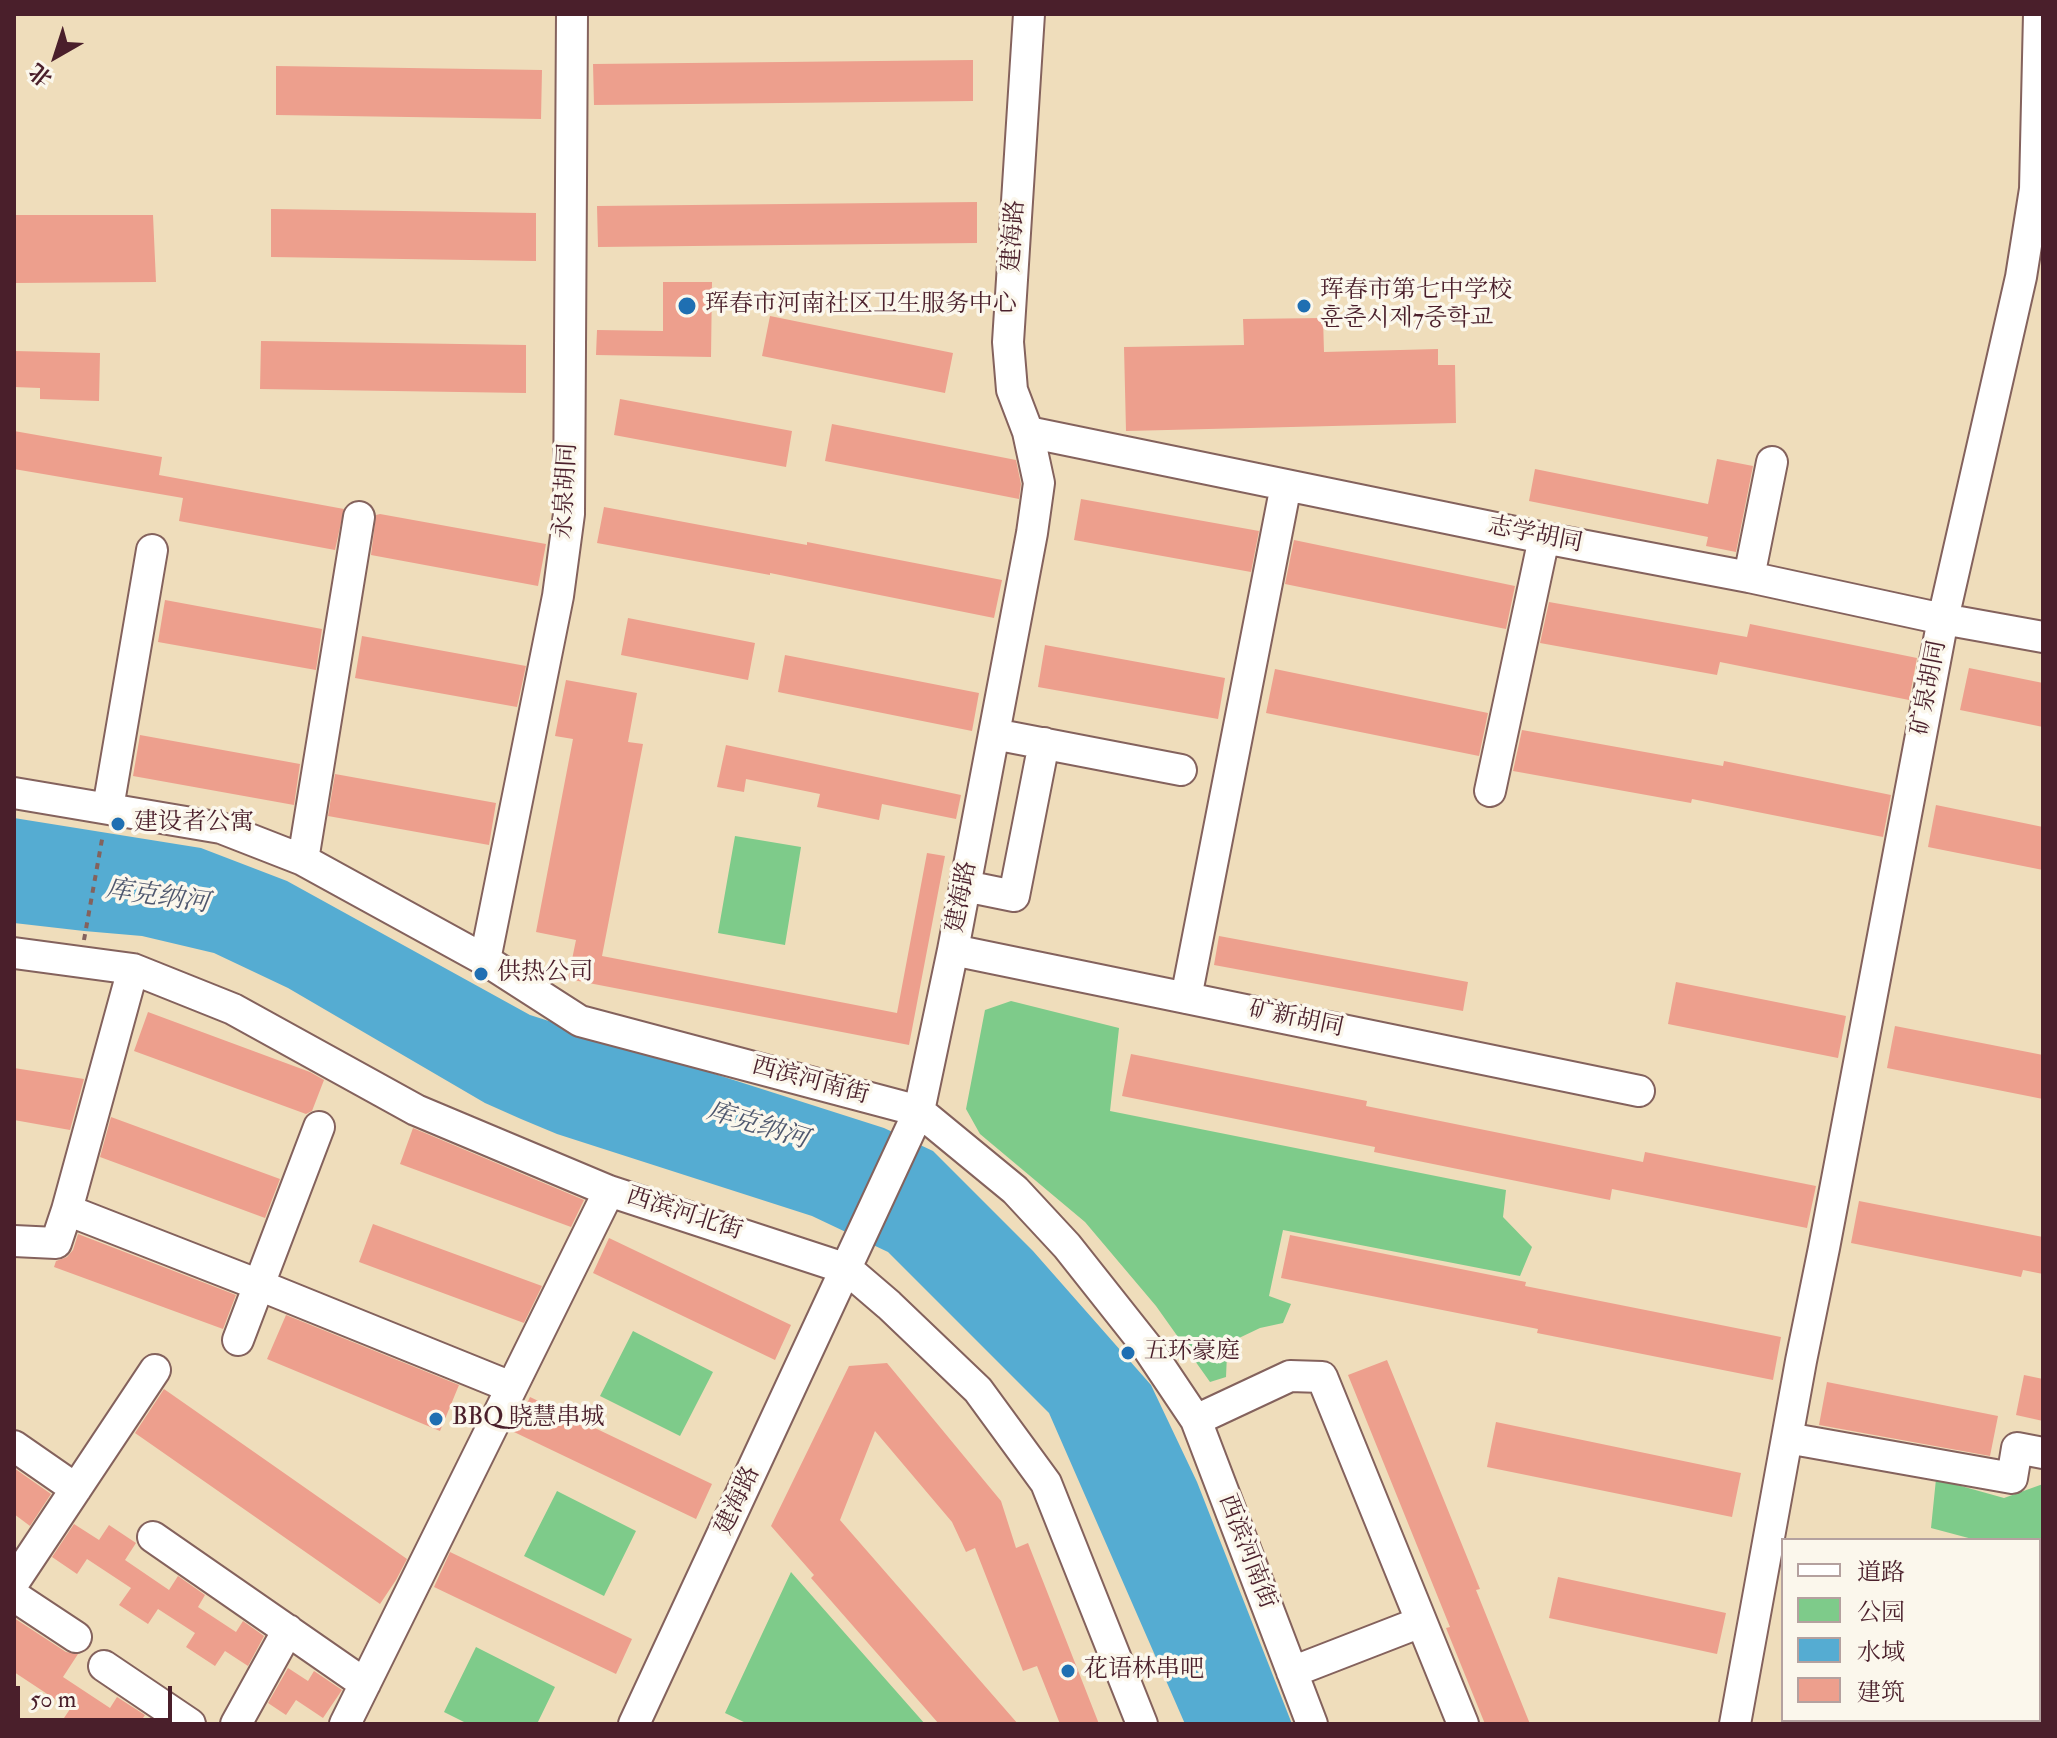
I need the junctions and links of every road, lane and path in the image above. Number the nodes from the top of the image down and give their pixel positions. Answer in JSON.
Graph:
{"nodes":[{"id":1,"x":572,"y":14,"type":"edge"},
{"id":2,"x":1029,"y":14,"type":"edge"},
{"id":3,"x":2039,"y":14,"type":"edge"},
{"id":4,"x":1028,"y":432,"type":"junction"},
{"id":5,"x":1772,"y":462,"type":"dead end"},
{"id":6,"x":1286,"y":485,"type":"junction"},
{"id":7,"x":359,"y":517,"type":"dead end"},
{"id":8,"x":1544,"y":538,"type":"junction"},
{"id":9,"x":152,"y":550,"type":"dead end"},
{"id":10,"x":1749,"y":577,"type":"junction"},
{"id":11,"x":1943,"y":619,"type":"junction"},
{"id":12,"x":2043,"y":637,"type":"edge"},
{"id":13,"x":994,"y":734,"type":"junction"},
{"id":14,"x":1044,"y":743,"type":"junction"},
{"id":15,"x":1181,"y":770,"type":"dead end"},
{"id":16,"x":1490,"y":791,"type":"dead end"},
{"id":17,"x":14,"y":793,"type":"edge"},
{"id":18,"x":106,"y":818,"type":"junction"},
{"id":19,"x":303,"y":860,"type":"junction"},
{"id":20,"x":965,"y":886,"type":"junction"},
{"id":21,"x":85,"y":934,"type":"dead end"},
{"id":22,"x":953,"y":950,"type":"junction"},
{"id":23,"x":14,"y":953,"type":"edge"},
{"id":24,"x":485,"y":960,"type":"junction"},
{"id":25,"x":133,"y":969,"type":"junction"},
{"id":26,"x":1186,"y":998,"type":"junction"},
{"id":27,"x":1639,"y":1091,"type":"dead end"},
{"id":28,"x":919,"y":1111,"type":"junction"},
{"id":29,"x":319,"y":1127,"type":"dead end"},
{"id":30,"x":609,"y":1191,"type":"junction"},
{"id":31,"x":67,"y":1210,"type":"junction"},
{"id":32,"x":14,"y":1241,"type":"edge"},
{"id":33,"x":851,"y":1261,"type":"junction"},
{"id":34,"x":259,"y":1285,"type":"junction"},
{"id":35,"x":238,"y":1340,"type":"dead end"},
{"id":36,"x":155,"y":1370,"type":"dead end"},
{"id":37,"x":511,"y":1387,"type":"junction"},
{"id":38,"x":1196,"y":1420,"type":"junction"},
{"id":39,"x":1787,"y":1438,"type":"junction"},
{"id":40,"x":14,"y":1446,"type":"edge"},
{"id":41,"x":2043,"y":1453,"type":"edge"},
{"id":42,"x":76,"y":1489,"type":"junction"},
{"id":43,"x":153,"y":1537,"type":"dead end"},
{"id":44,"x":14,"y":1582,"type":"edge"},
{"id":45,"x":14,"y":1596,"type":"edge"},
{"id":46,"x":1421,"y":1622,"type":"junction"},
{"id":47,"x":288,"y":1630,"type":"junction"},
{"id":48,"x":76,"y":1637,"type":"dead end"},
{"id":49,"x":104,"y":1666,"type":"dead end"},
{"id":50,"x":1292,"y":1672,"type":"junction"},
{"id":51,"x":365,"y":1684,"type":"junction"},
{"id":52,"x":190,"y":1724,"type":"edge"},
{"id":53,"x":236,"y":1724,"type":"edge"},
{"id":54,"x":345,"y":1724,"type":"edge"},
{"id":55,"x":634,"y":1724,"type":"edge"},
{"id":56,"x":1142,"y":1724,"type":"edge"},
{"id":57,"x":1312,"y":1724,"type":"edge"},
{"id":58,"x":1463,"y":1724,"type":"edge"},
{"id":59,"x":1735,"y":1724,"type":"edge"}],
"edges":[{"from":1,"to":24,"type":"street","name":"永泉胡同"},
{"from":2,"to":4,"type":"street","name":"建海路"},
{"from":3,"to":11,"type":"street","name":"矿泉胡同"},
{"from":4,"to":6,"type":"street","name":"志学胡同"},
{"from":4,"to":13,"type":"street","name":"建海路"},
{"from":5,"to":10,"type":"street"},
{"from":6,"to":8,"type":"street","name":"志学胡同"},
{"from":6,"to":26,"type":"street"},
{"from":7,"to":19,"type":"street"},
{"from":8,"to":10,"type":"street","name":"志学胡同"},
{"from":8,"to":16,"type":"street"},
{"from":9,"to":18,"type":"street"},
{"from":10,"to":11,"type":"street","name":"志学胡同"},
{"from":11,"to":12,"type":"street","name":"志学胡同"},
{"from":11,"to":39,"type":"street","name":"矿泉胡同"},
{"from":13,"to":14,"type":"street"},
{"from":13,"to":20,"type":"street","name":"建海路"},
{"from":14,"to":15,"type":"street"},
{"from":14,"to":20,"type":"street"},
{"from":17,"to":18,"type":"street","name":"西滨河南街"},
{"from":18,"to":19,"type":"street","name":"西滨河南街"},
{"from":18,"to":21,"type":"path"},
{"from":19,"to":24,"type":"street","name":"西滨河南街"},
{"from":20,"to":22,"type":"street","name":"建海路"},
{"from":22,"to":26,"type":"street","name":"矿新胡同"},
{"from":22,"to":28,"type":"street","name":"建海路"},
{"from":23,"to":25,"type":"street","name":"西滨河北街"},
{"from":24,"to":28,"type":"street","name":"西滨河南街"},
{"from":25,"to":30,"type":"street","name":"西滨河北街"},
{"from":25,"to":31,"type":"street"},
{"from":26,"to":27,"type":"street","name":"矿新胡同"},
{"from":28,"to":33,"type":"street","name":"建海路"},
{"from":28,"to":38,"type":"street","name":"西滨河南街"},
{"from":29,"to":34,"type":"street"},
{"from":30,"to":33,"type":"street","name":"西滨河北街"},
{"from":30,"to":37,"type":"street"},
{"from":31,"to":32,"type":"street"},
{"from":31,"to":34,"type":"street"},
{"from":33,"to":55,"type":"street","name":"建海路"},
{"from":33,"to":56,"type":"street","name":"西滨河北街"},
{"from":34,"to":35,"type":"street"},
{"from":34,"to":37,"type":"street"},
{"from":36,"to":42,"type":"street"},
{"from":37,"to":51,"type":"street"},
{"from":38,"to":46,"type":"street"},
{"from":38,"to":50,"type":"street","name":"西滨河南街"},
{"from":39,"to":41,"type":"street"},
{"from":39,"to":59,"type":"street","name":"矿泉胡同"},
{"from":40,"to":42,"type":"street"},
{"from":42,"to":44,"type":"street"},
{"from":43,"to":47,"type":"street"},
{"from":45,"to":48,"type":"street"},
{"from":46,"to":50,"type":"street"},
{"from":46,"to":58,"type":"street"},
{"from":47,"to":51,"type":"street"},
{"from":47,"to":53,"type":"street"},
{"from":49,"to":52,"type":"street"},
{"from":50,"to":57,"type":"street","name":"西滨河南街"},
{"from":51,"to":54,"type":"street"}]}
